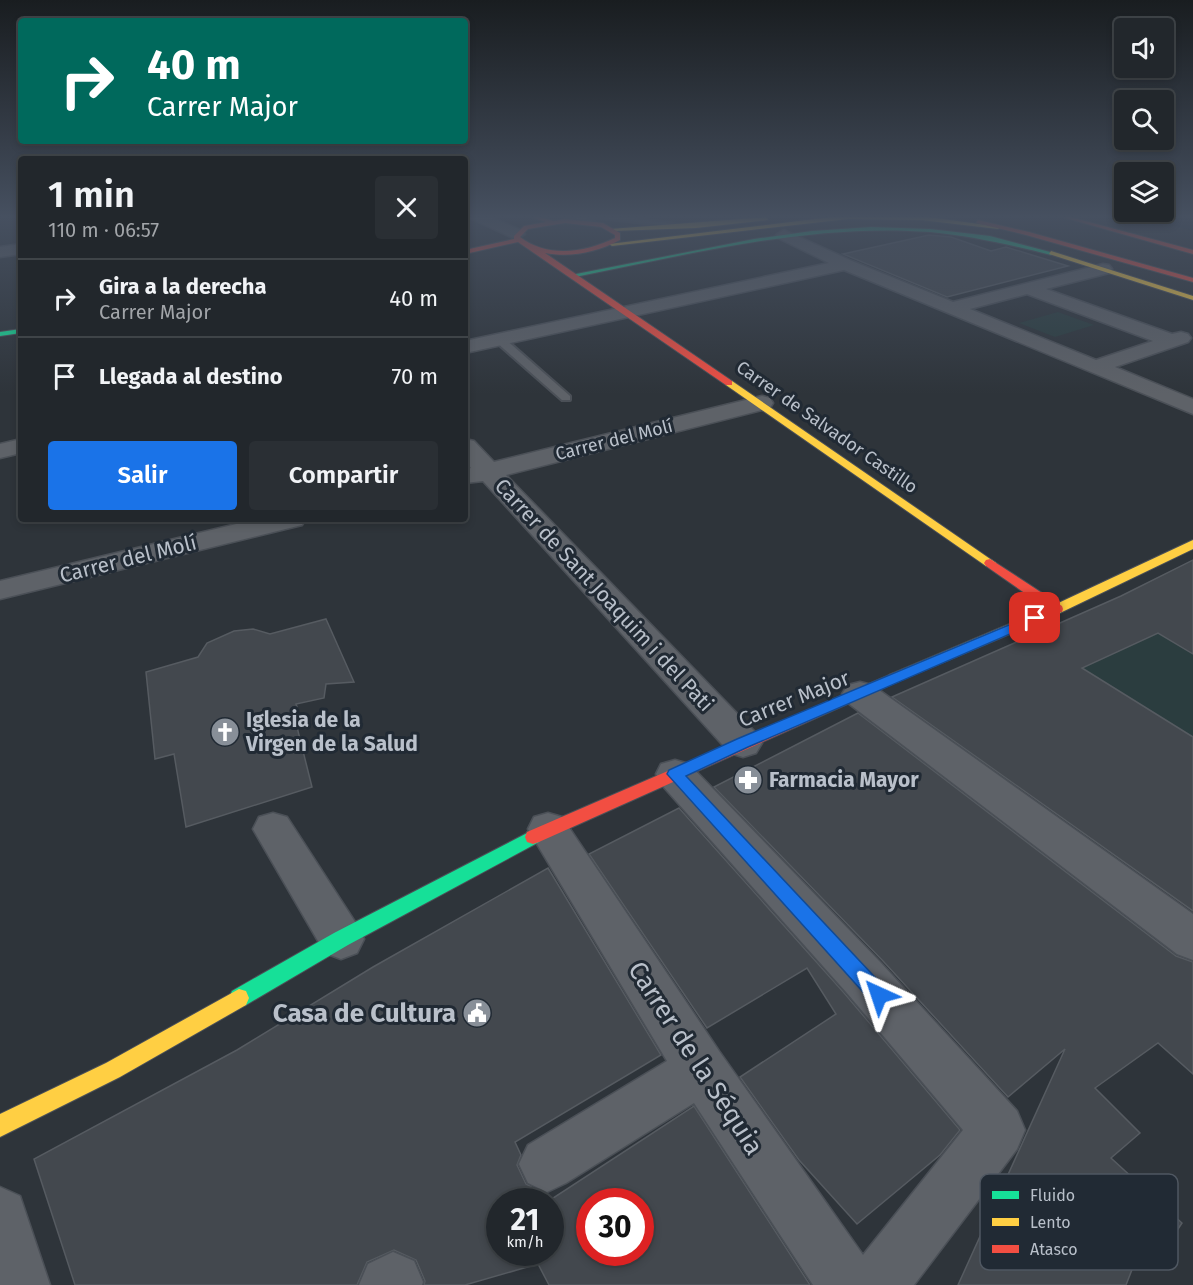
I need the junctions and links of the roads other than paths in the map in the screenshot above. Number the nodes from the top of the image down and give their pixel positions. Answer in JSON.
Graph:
{"nodes":[{"id":1,"x":575,"y":275,"type":"edge"},
{"id":2,"x":799,"y":275,"type":"edge"},
{"id":3,"x":870,"y":275,"type":"edge"},
{"id":4,"x":1079,"y":275,"type":"edge"},
{"id":5,"x":1122,"y":275,"type":"edge"},
{"id":6,"x":1175,"y":275,"type":"edge"},
{"id":7,"x":1193,"y":280,"type":"edge"},
{"id":8,"x":1028,"y":288,"type":"junction"},
{"id":9,"x":1193,"y":298,"type":"edge"},
{"id":10,"x":951,"y":308,"type":"junction"},
{"id":11,"x":626,"y":312,"type":"junction"},
{"id":12,"x":18,"y":331,"type":"edge"},
{"id":13,"x":0,"y":334,"type":"edge"},
{"id":14,"x":1193,"y":334,"type":"edge"},
{"id":15,"x":500,"y":340,"type":"junction"},
{"id":16,"x":1172,"y":341,"type":"junction"},
{"id":17,"x":468,"y":346,"type":"edge"},
{"id":18,"x":1095,"y":368,"type":"junction"},
{"id":19,"x":566,"y":398,"type":"dead end"},
{"id":20,"x":762,"y":403,"type":"junction"},
{"id":21,"x":1193,"y":407,"type":"edge"},
{"id":22,"x":18,"y":447,"type":"edge"},
{"id":23,"x":0,"y":451,"type":"edge"},
{"id":24,"x":468,"y":454,"type":"edge"},
{"id":25,"x":477,"y":474,"type":"edge"},
{"id":26,"x":280,"y":522,"type":"edge"},
{"id":27,"x":1193,"y":544,"type":"edge"},
{"id":28,"x":0,"y":590,"type":"edge"},
{"id":29,"x":1057,"y":609,"type":"junction"},
{"id":30,"x":861,"y":694,"type":"junction"},
{"id":31,"x":742,"y":743,"type":"junction"},
{"id":32,"x":675,"y":774,"type":"junction"},
{"id":33,"x":548,"y":829,"type":"junction"},
{"id":34,"x":273,"y":830,"type":"dead end"},
{"id":35,"x":342,"y":939,"type":"junction"},
{"id":36,"x":1193,"y":940,"type":"edge"},
{"id":37,"x":701,"y":1070,"type":"junction"},
{"id":38,"x":0,"y":1126,"type":"edge"},
{"id":39,"x":548,"y":1164,"type":"dead end"},
{"id":40,"x":0,"y":1216,"type":"edge"},
{"id":41,"x":20,"y":1285,"type":"edge"},
{"id":42,"x":848,"y":1285,"type":"edge"},
{"id":43,"x":877,"y":1285,"type":"edge"}],
"edges":[{"from":1,"to":11,"type":"main road","name":"Carrer de Salvador Castillo"},
{"from":2,"to":11,"type":"street"},
{"from":3,"to":10,"type":"street"},
{"from":4,"to":8,"type":"street"},
{"from":5,"to":9,"type":"main road"},
{"from":6,"to":7,"type":"main road"},
{"from":8,"to":10,"type":"street"},
{"from":8,"to":16,"type":"street"},
{"from":10,"to":18,"type":"street"},
{"from":11,"to":15,"type":"street"},
{"from":11,"to":20,"type":"main road","name":"Carrer de Salvador Castillo"},
{"from":12,"to":13,"type":"main road"},
{"from":14,"to":16,"type":"street"},
{"from":15,"to":17,"type":"street"},
{"from":15,"to":19,"type":"lane"},
{"from":16,"to":18,"type":"street"},
{"from":18,"to":21,"type":"street"},
{"from":20,"to":25,"type":"street","name":"Carrer del Molí"},
{"from":20,"to":29,"type":"main road","name":"Carrer de Salvador Castillo"},
{"from":22,"to":23,"type":"street"},
{"from":24,"to":25,"type":"street","name":"Carrer de Sant Joaquim i del Pati"},
{"from":25,"to":31,"type":"street","name":"Carrer de Sant Joaquim i del Pati"},
{"from":26,"to":28,"type":"street","name":"Carrer del Molí"},
{"from":27,"to":29,"type":"main road","name":"Carrer Major"},
{"from":29,"to":30,"type":"main road","name":"Carrer Major"},
{"from":30,"to":31,"type":"main road","name":"Carrer Major"},
{"from":30,"to":36,"type":"street"},
{"from":31,"to":32,"type":"main road","name":"Carrer Major"},
{"from":32,"to":33,"type":"main road","name":"Carrer Major"},
{"from":32,"to":43,"type":"street"},
{"from":33,"to":35,"type":"main road","name":"Carrer Major"},
{"from":33,"to":37,"type":"street","name":"Carrer de la Séquia"},
{"from":34,"to":35,"type":"street"},
{"from":35,"to":38,"type":"main road","name":"Carrer Major"},
{"from":37,"to":39,"type":"street"},
{"from":37,"to":42,"type":"street","name":"Carrer de la Séquia"},
{"from":40,"to":41,"type":"street"}]}
